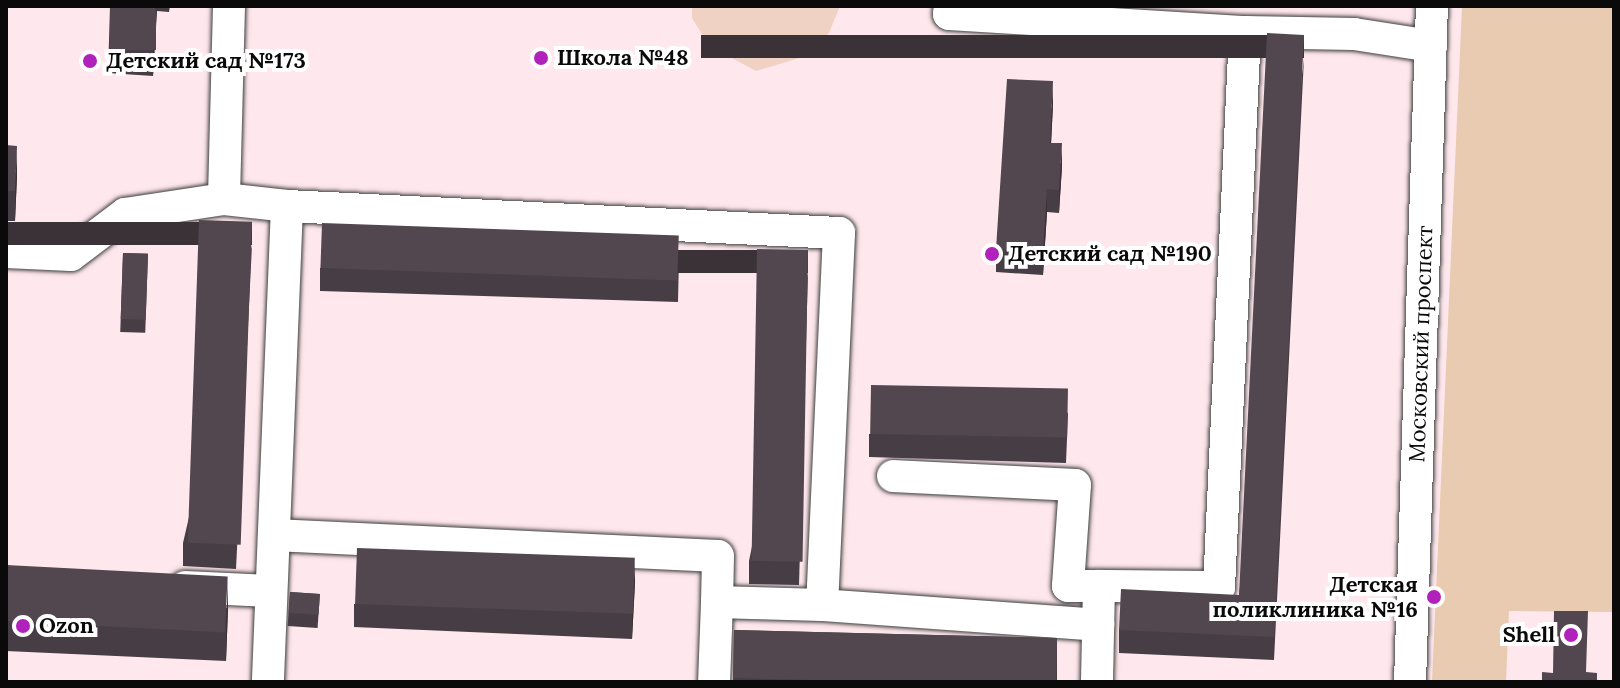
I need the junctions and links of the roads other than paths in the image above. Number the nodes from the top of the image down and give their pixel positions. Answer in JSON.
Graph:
{"nodes":[{"id":1,"x":229,"y":6,"type":"edge"},
{"id":2,"x":950,"y":6,"type":"edge"},
{"id":3,"x":1432,"y":6,"type":"edge"},
{"id":4,"x":1245,"y":32,"type":"junction"},
{"id":5,"x":1431,"y":46,"type":"junction"},
{"id":6,"x":224,"y":199,"type":"junction"},
{"id":7,"x":287,"y":206,"type":"junction"},
{"id":8,"x":6,"y":252,"type":"edge"},
{"id":9,"x":893,"y":476,"type":"dead end"},
{"id":10,"x":274,"y":535,"type":"junction"},
{"id":11,"x":146,"y":586,"type":"edge"},
{"id":12,"x":1099,"y":586,"type":"junction"},
{"id":13,"x":270,"y":591,"type":"junction"},
{"id":14,"x":717,"y":602,"type":"junction"},
{"id":15,"x":822,"y":605,"type":"junction"},
{"id":16,"x":1098,"y":625,"type":"junction"},
{"id":17,"x":268,"y":682,"type":"edge"},
{"id":18,"x":714,"y":682,"type":"edge"},
{"id":19,"x":1097,"y":682,"type":"edge"},
{"id":20,"x":1410,"y":682,"type":"edge"}],
"edges":[{"from":1,"to":6,"type":"street"},
{"from":2,"to":4,"type":"street"},
{"from":3,"to":5,"type":"street","name":"Московский проспект"},
{"from":4,"to":5,"type":"street"},
{"from":4,"to":12,"type":"street"},
{"from":5,"to":20,"type":"street","name":"Московский проспект"},
{"from":6,"to":7,"type":"street"},
{"from":6,"to":8,"type":"street"},
{"from":7,"to":10,"type":"street"},
{"from":7,"to":15,"type":"street"},
{"from":9,"to":12,"type":"street"},
{"from":10,"to":13,"type":"street"},
{"from":10,"to":14,"type":"street"},
{"from":11,"to":13,"type":"street"},
{"from":12,"to":16,"type":"street"},
{"from":13,"to":17,"type":"street"},
{"from":14,"to":15,"type":"street"},
{"from":14,"to":18,"type":"street"},
{"from":15,"to":16,"type":"street"},
{"from":16,"to":19,"type":"street"}]}
